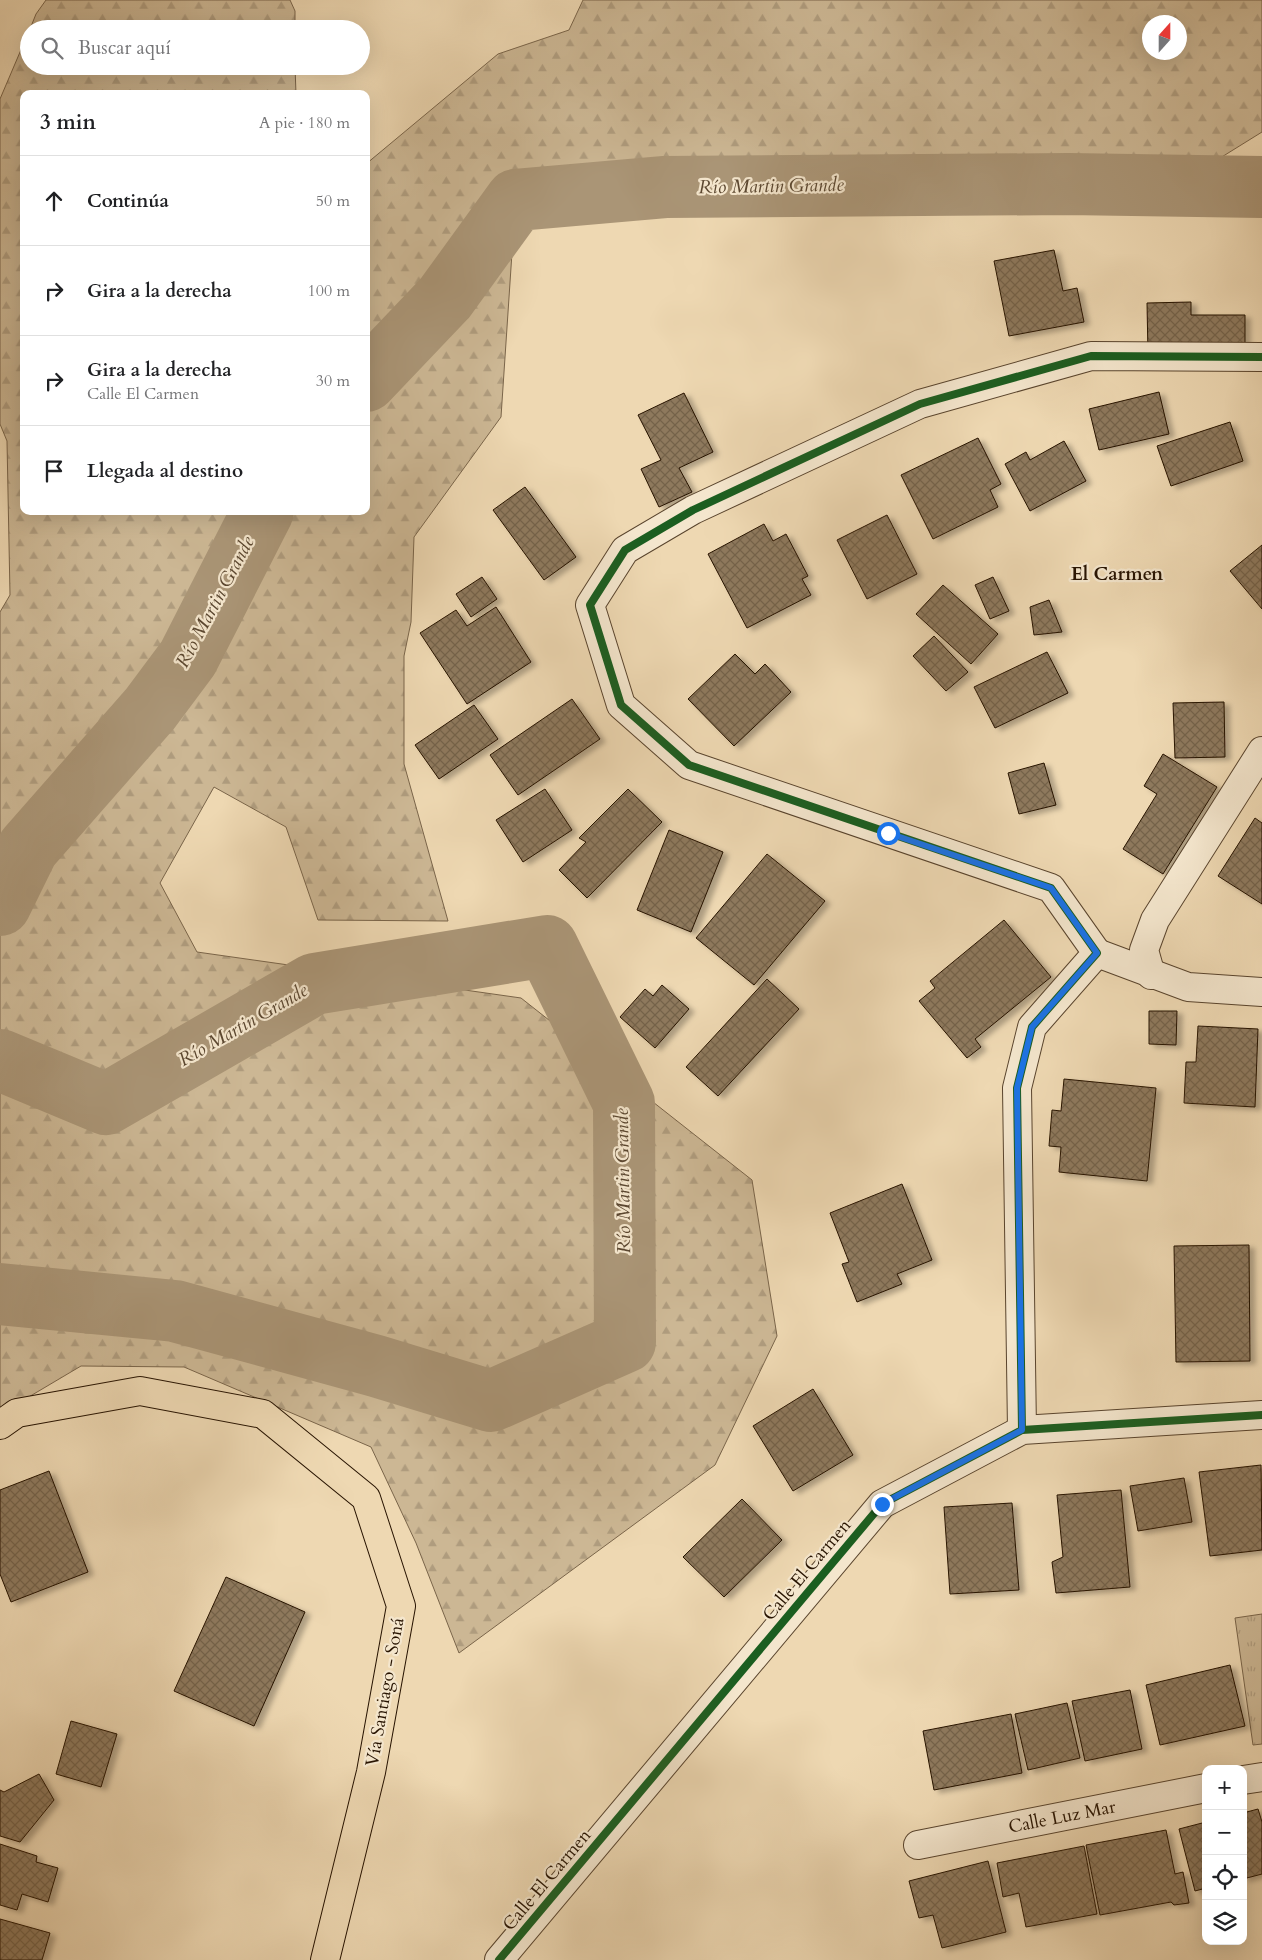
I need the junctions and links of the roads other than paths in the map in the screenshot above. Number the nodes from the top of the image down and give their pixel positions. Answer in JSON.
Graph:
{"nodes":[{"id":1,"x":1262,"y":357,"type":"edge"},
{"id":2,"x":1262,"y":751,"type":"edge"},
{"id":3,"x":1097,"y":953,"type":"junction"},
{"id":4,"x":1151,"y":975,"type":"junction"},
{"id":5,"x":1262,"y":992,"type":"edge"},
{"id":6,"x":1262,"y":1415,"type":"edge"},
{"id":7,"x":0,"y":1425,"type":"edge"},
{"id":8,"x":1022,"y":1430,"type":"junction"},
{"id":9,"x":1262,"y":1777,"type":"edge"},
{"id":10,"x":1247,"y":1779,"type":"edge"},
{"id":11,"x":1202,"y":1789,"type":"edge"},
{"id":12,"x":918,"y":1845,"type":"dead end"},
{"id":13,"x":326,"y":1960,"type":"edge"},
{"id":14,"x":499,"y":1960,"type":"edge"}],
"edges":[{"from":1,"to":3,"type":"street"},
{"from":2,"to":4,"type":"street"},
{"from":3,"to":4,"type":"street"},
{"from":3,"to":8,"type":"street"},
{"from":4,"to":5,"type":"street"},
{"from":6,"to":8,"type":"street","name":"Calle El Carmen"},
{"from":7,"to":13,"type":"main road","name":"Vía Santiago - Soná"},
{"from":8,"to":14,"type":"street","name":"Calle El Carmen"},
{"from":9,"to":10,"type":"street"},
{"from":11,"to":12,"type":"street","name":"Calle Luz Mar"}]}
